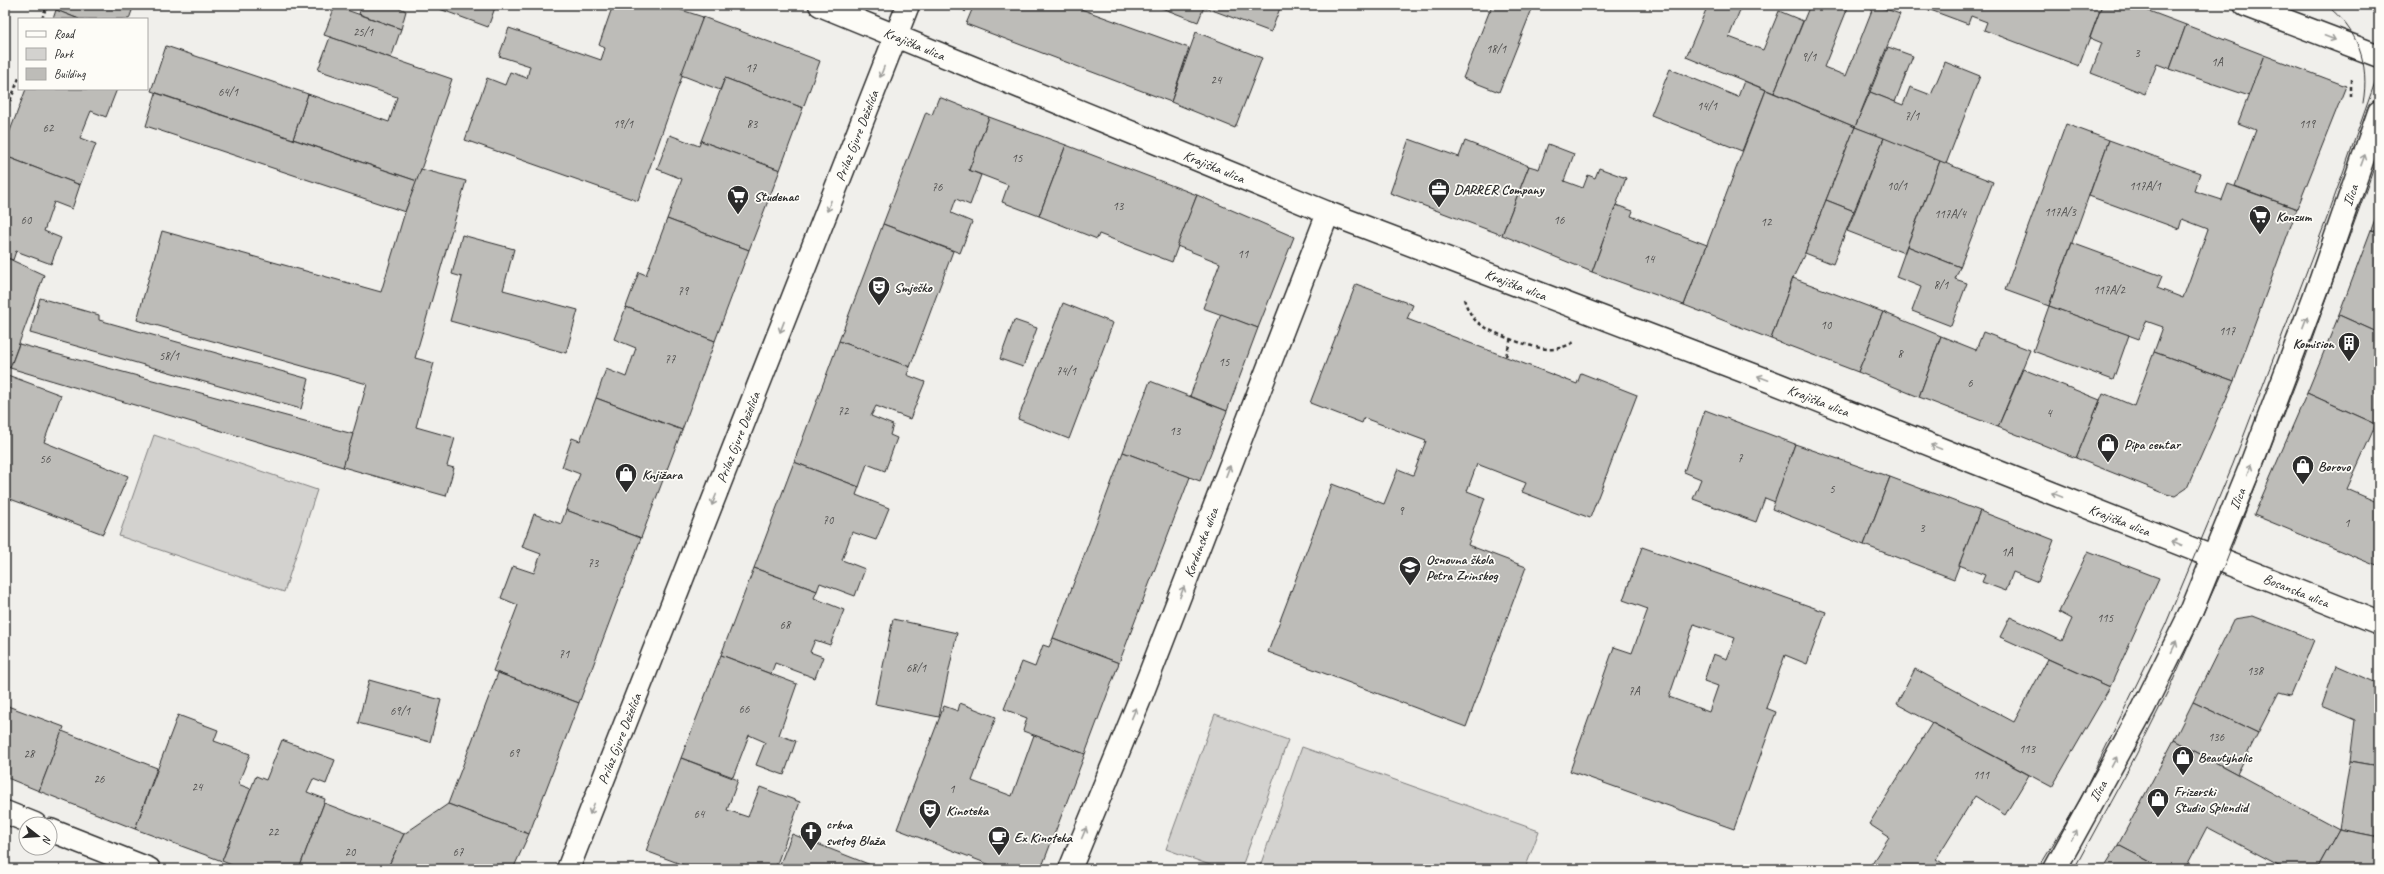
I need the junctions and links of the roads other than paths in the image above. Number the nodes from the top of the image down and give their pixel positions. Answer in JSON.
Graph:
{"nodes":[{"id":1,"x":820,"y":5,"type":"edge"},
{"id":2,"x":908,"y":5,"type":"edge"},
{"id":3,"x":2245,"y":5,"type":"edge"},
{"id":4,"x":896,"y":36,"type":"junction"},
{"id":5,"x":2379,"y":56,"type":"edge"},
{"id":6,"x":2379,"y":112,"type":"edge"},
{"id":7,"x":1328,"y":213,"type":"junction"},
{"id":8,"x":2214,"y":558,"type":"junction"},
{"id":9,"x":2379,"y":623,"type":"edge"},
{"id":10,"x":5,"y":812,"type":"edge"},
{"id":11,"x":18,"y":817,"type":"edge"},
{"id":12,"x":58,"y":833,"type":"edge"},
{"id":13,"x":149,"y":869,"type":"edge"},
{"id":14,"x":568,"y":869,"type":"edge"},
{"id":15,"x":1070,"y":869,"type":"edge"},
{"id":16,"x":2055,"y":869,"type":"edge"}],
"edges":[{"from":1,"to":4,"type":"street","name":"Krajiška ulica"},
{"from":2,"to":4,"type":"street","name":"Prilaz Gjure Deželića"},
{"from":3,"to":5,"type":"street","one_way":true},
{"from":4,"to":7,"type":"street","name":"Krajiška ulica"},
{"from":4,"to":14,"type":"street","name":"Prilaz Gjure Deželića","one_way":true},
{"from":8,"to":6,"type":"street","name":"Ilica","one_way":true},
{"from":8,"to":7,"type":"street","name":"Krajiška ulica","one_way":true},
{"from":15,"to":7,"type":"street","name":"Kordunska ulica","one_way":true},
{"from":8,"to":9,"type":"street","name":"Bosanska ulica"},
{"from":16,"to":8,"type":"street","name":"Ilica","one_way":true},
{"from":10,"to":11,"type":"street"},
{"from":12,"to":13,"type":"street"}]}
